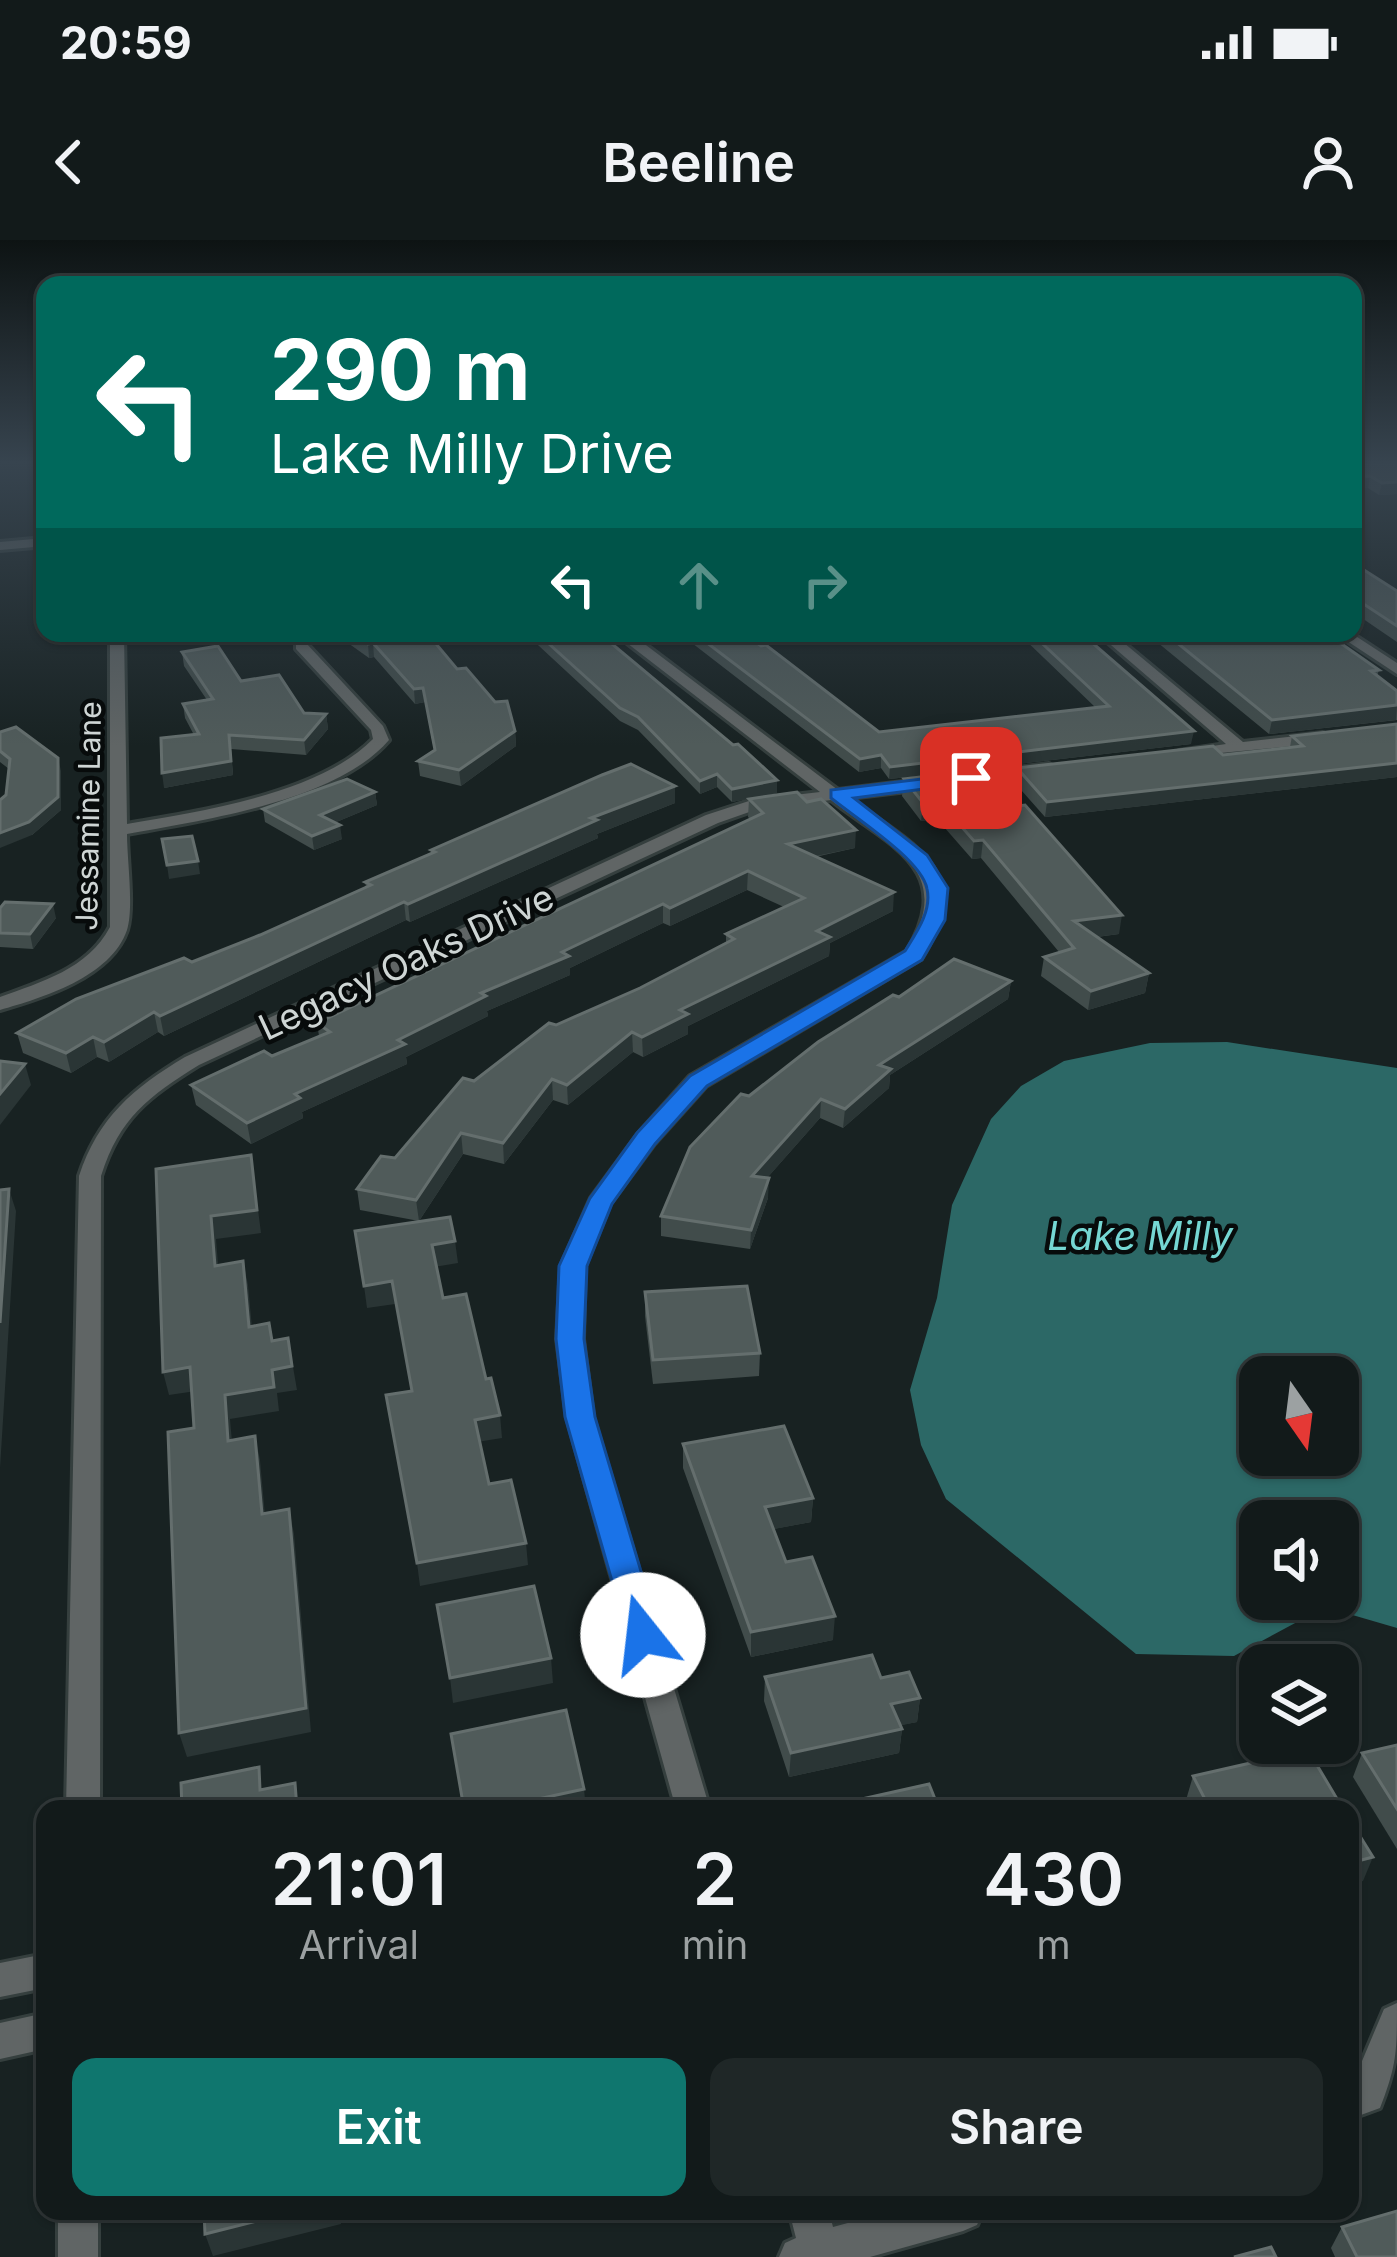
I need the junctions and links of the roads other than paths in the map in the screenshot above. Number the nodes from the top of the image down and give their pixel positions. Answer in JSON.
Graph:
{"nodes":[{"id":1,"x":117,"y":642,"type":"edge"},
{"id":2,"x":633,"y":642,"type":"edge"},
{"id":3,"x":1115,"y":642,"type":"edge"},
{"id":4,"x":1355,"y":642,"type":"edge"},
{"id":5,"x":301,"y":646,"type":"dead end"},
{"id":6,"x":1397,"y":670,"type":"edge"},
{"id":7,"x":1352,"y":734,"type":"edge"},
{"id":8,"x":1239,"y":747,"type":"junction"},
{"id":9,"x":1168,"y":756,"type":"edge"},
{"id":10,"x":1073,"y":766,"type":"edge"},
{"id":11,"x":837,"y":794,"type":"junction"},
{"id":12,"x":121,"y":830,"type":"junction"},
{"id":13,"x":0,"y":1004,"type":"edge"},
{"id":14,"x":83,"y":1800,"type":"edge"},
{"id":15,"x":690,"y":1800,"type":"edge"},
{"id":16,"x":36,"y":1973,"type":"edge"},
{"id":17,"x":0,"y":1980,"type":"edge"},
{"id":18,"x":1397,"y":2021,"type":"edge"},
{"id":19,"x":36,"y":2033,"type":"edge"},
{"id":20,"x":0,"y":2042,"type":"edge"},
{"id":21,"x":1359,"y":2097,"type":"edge"},
{"id":22,"x":78,"y":2220,"type":"edge"},
{"id":23,"x":808,"y":2220,"type":"edge"},
{"id":24,"x":931,"y":2220,"type":"edge"},
{"id":25,"x":810,"y":2254,"type":"edge"},
{"id":26,"x":78,"y":2257,"type":"edge"}],
"edges":[{"from":1,"to":12,"type":"street","name":"Jessamine Lane"},
{"from":2,"to":11,"type":"street"},
{"from":3,"to":8,"type":"street"},
{"from":4,"to":6,"type":"street"},
{"from":5,"to":12,"type":"street"},
{"from":7,"to":8,"type":"street"},
{"from":8,"to":9,"type":"street"},
{"from":10,"to":11,"type":"street","name":"Legacy Oaks Drive"},
{"from":11,"to":14,"type":"street","name":"Legacy Oaks Drive"},
{"from":11,"to":15,"type":"street"},
{"from":12,"to":13,"type":"street","name":"Jessamine Lane"},
{"from":16,"to":17,"type":"street"},
{"from":18,"to":21,"type":"street"},
{"from":19,"to":20,"type":"street"},
{"from":22,"to":26,"type":"street"},
{"from":23,"to":25,"type":"street"},
{"from":24,"to":25,"type":"street"}]}
